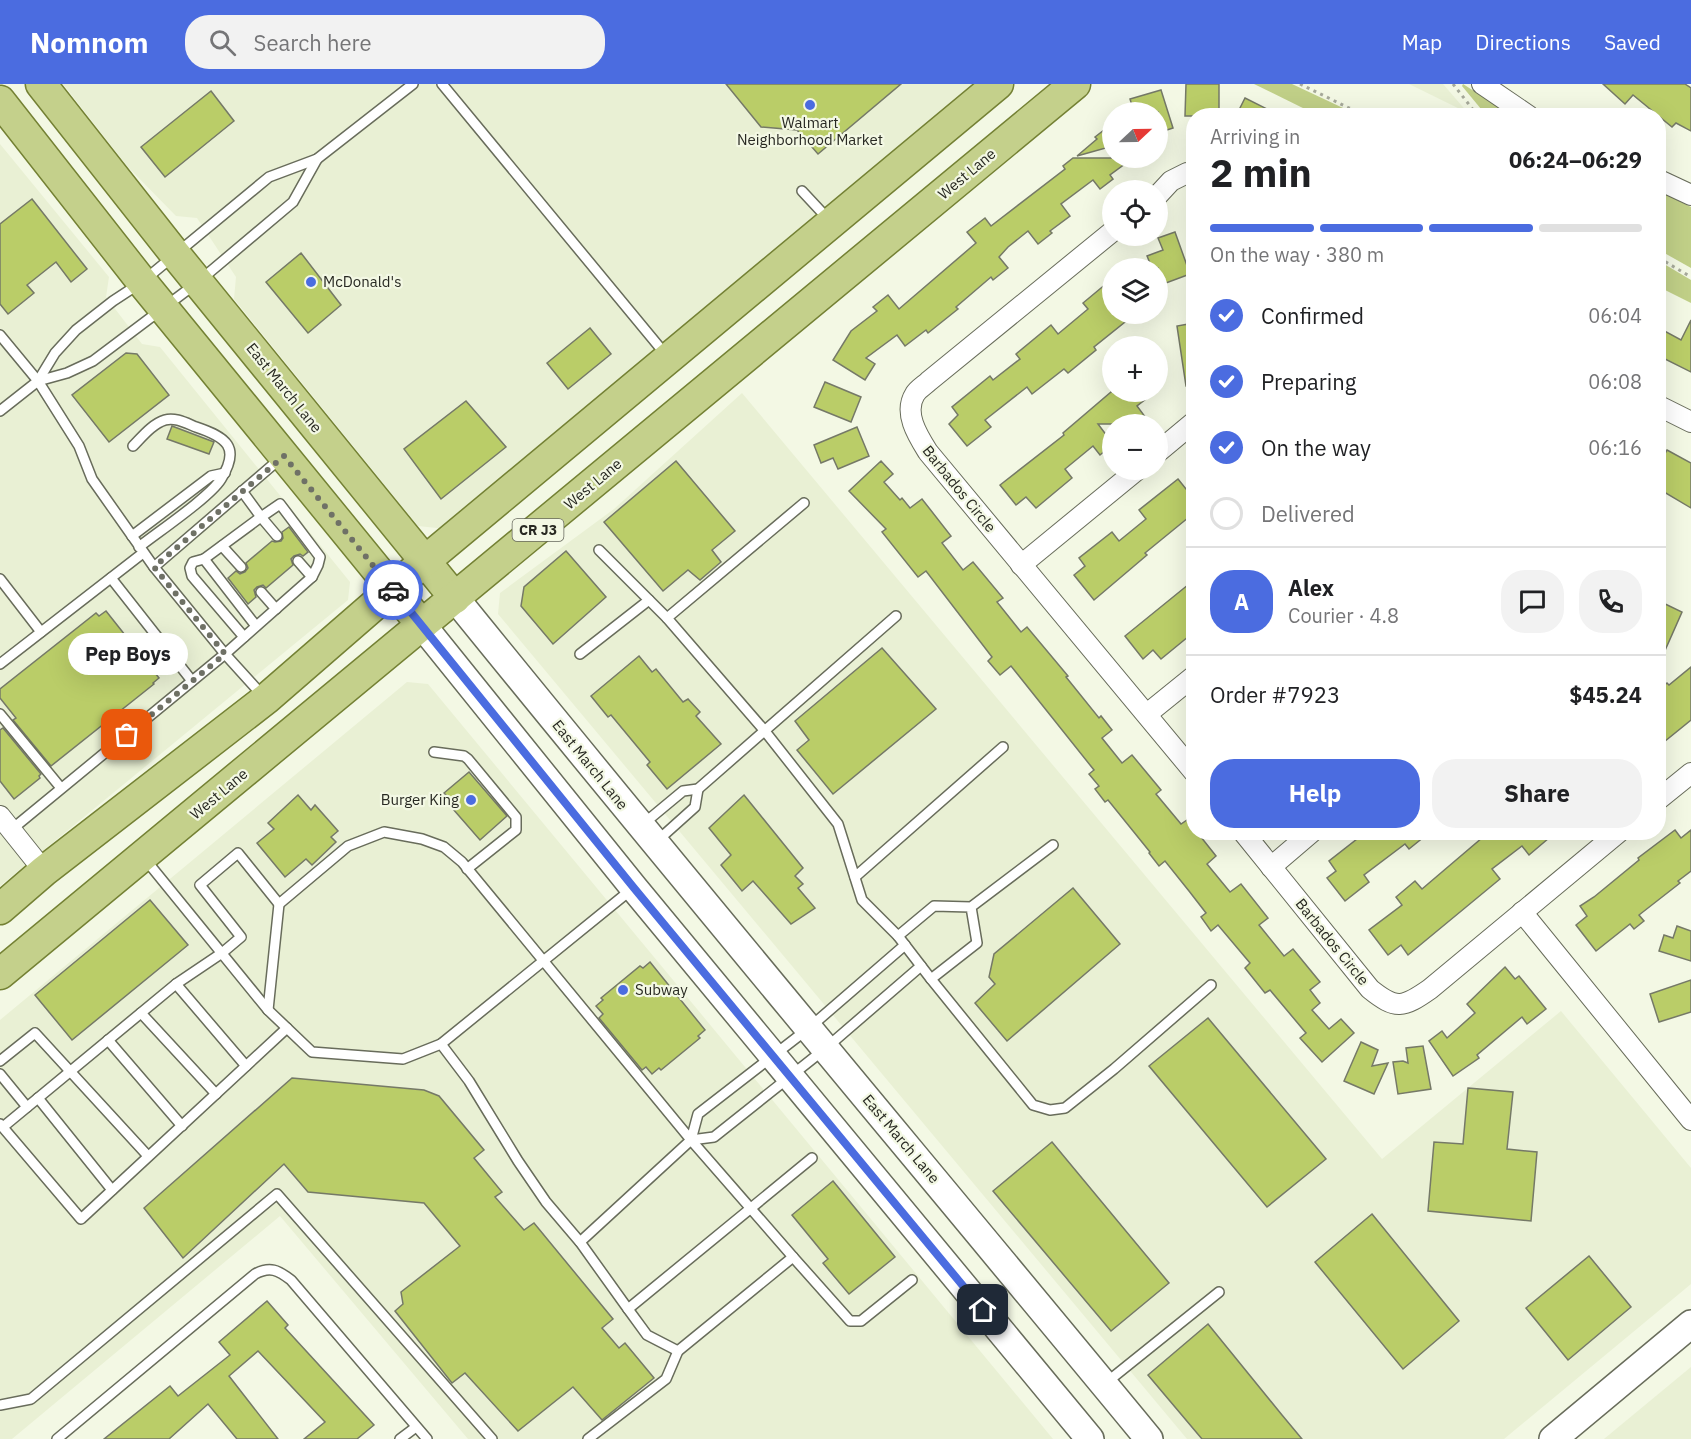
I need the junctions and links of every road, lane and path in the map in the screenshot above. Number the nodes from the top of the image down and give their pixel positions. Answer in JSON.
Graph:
{"nodes":[{"id":1,"x":40,"y":84,"type":"edge"},
{"id":2,"x":413,"y":84,"type":"edge"},
{"id":3,"x":442,"y":84,"type":"edge"},
{"id":4,"x":998,"y":84,"type":"edge"},
{"id":5,"x":1075,"y":84,"type":"edge"},
{"id":6,"x":1300,"y":84,"type":"edge"},
{"id":7,"x":1453,"y":84,"type":"edge"},
{"id":8,"x":1482,"y":84,"type":"edge"},
{"id":9,"x":0,"y":101,"type":"edge"},
{"id":10,"x":1350,"y":108,"type":"edge"},
{"id":11,"x":1472,"y":108,"type":"edge"},
{"id":12,"x":1517,"y":108,"type":"edge"},
{"id":13,"x":317,"y":159,"type":"junction"},
{"id":14,"x":1186,"y":174,"type":"edge"},
{"id":15,"x":1666,"y":183,"type":"edge"},
{"id":16,"x":1168,"y":184,"type":"edge"},
{"id":17,"x":802,"y":191,"type":"dead end"},
{"id":18,"x":1691,"y":195,"type":"edge"},
{"id":19,"x":831,"y":222,"type":"junction"},
{"id":20,"x":1102,"y":240,"type":"edge"},
{"id":21,"x":175,"y":254,"type":"junction"},
{"id":22,"x":1666,"y":262,"type":"edge"},
{"id":23,"x":1691,"y":277,"type":"edge"},
{"id":24,"x":142,"y":282,"type":"junction"},
{"id":25,"x":198,"y":282,"type":"junction"},
{"id":26,"x":164,"y":308,"type":"junction"},
{"id":27,"x":0,"y":335,"type":"edge"},
{"id":28,"x":670,"y":359,"type":"junction"},
{"id":29,"x":39,"y":381,"type":"junction"},
{"id":30,"x":1666,"y":410,"type":"edge"},
{"id":31,"x":0,"y":411,"type":"edge"},
{"id":32,"x":1691,"y":422,"type":"edge"},
{"id":33,"x":1186,"y":429,"type":"edge"},
{"id":34,"x":1168,"y":444,"type":"edge"},
{"id":35,"x":133,"y":446,"type":"dead end"},
{"id":36,"x":284,"y":456,"type":"junction"},
{"id":37,"x":225,"y":472,"type":"junction"},
{"id":38,"x":1125,"y":480,"type":"edge"},
{"id":39,"x":242,"y":491,"type":"junction"},
{"id":40,"x":804,"y":503,"type":"dead end"},
{"id":41,"x":261,"y":517,"type":"junction"},
{"id":42,"x":132,"y":536,"type":"junction"},
{"id":43,"x":277,"y":536,"type":"dead end"},
{"id":44,"x":222,"y":546,"type":"junction"},
{"id":45,"x":141,"y":550,"type":"junction"},
{"id":46,"x":599,"y":550,"type":"dead end"},
{"id":47,"x":204,"y":559,"type":"junction"},
{"id":48,"x":298,"y":561,"type":"dead end"},
{"id":49,"x":425,"y":561,"type":"junction"},
{"id":50,"x":1021,"y":565,"type":"junction"},
{"id":51,"x":154,"y":567,"type":"junction"},
{"id":52,"x":241,"y":567,"type":"dead end"},
{"id":53,"x":312,"y":577,"type":"junction"},
{"id":54,"x":111,"y":578,"type":"junction"},
{"id":55,"x":0,"y":579,"type":"edge"},
{"id":56,"x":393,"y":590,"type":"junction"},
{"id":57,"x":261,"y":592,"type":"dead end"},
{"id":58,"x":455,"y":598,"type":"junction"},
{"id":59,"x":649,"y":600,"type":"junction"},
{"id":60,"x":276,"y":609,"type":"junction"},
{"id":61,"x":896,"y":616,"type":"dead end"},
{"id":62,"x":667,"y":618,"type":"junction"},
{"id":63,"x":422,"y":625,"type":"junction"},
{"id":64,"x":256,"y":626,"type":"junction"},
{"id":65,"x":41,"y":632,"type":"junction"},
{"id":66,"x":244,"y":637,"type":"junction"},
{"id":67,"x":225,"y":654,"type":"junction"},
{"id":68,"x":580,"y":654,"type":"dead end"},
{"id":69,"x":0,"y":664,"type":"edge"},
{"id":70,"x":192,"y":681,"type":"junction"},
{"id":71,"x":1186,"y":682,"type":"edge"},
{"id":72,"x":266,"y":699,"type":"junction"},
{"id":73,"x":0,"y":714,"type":"edge"},
{"id":74,"x":1147,"y":714,"type":"junction"},
{"id":75,"x":764,"y":730,"type":"junction"},
{"id":76,"x":1003,"y":747,"type":"dead end"},
{"id":77,"x":434,"y":752,"type":"dead end"},
{"id":78,"x":1186,"y":762,"type":"edge"},
{"id":79,"x":1691,"y":772,"type":"edge"},
{"id":80,"x":61,"y":788,"type":"junction"},
{"id":81,"x":698,"y":789,"type":"junction"},
{"id":82,"x":1666,"y":793,"type":"edge"},
{"id":83,"x":5,"y":823,"type":"edge"},
{"id":84,"x":647,"y":835,"type":"junction"},
{"id":85,"x":1249,"y":840,"type":"edge"},
{"id":86,"x":1303,"y":840,"type":"edge"},
{"id":87,"x":1608,"y":840,"type":"edge"},
{"id":88,"x":1053,"y":845,"type":"dead end"},
{"id":89,"x":143,"y":857,"type":"junction"},
{"id":90,"x":1271,"y":867,"type":"junction"},
{"id":91,"x":468,"y":869,"type":"junction"},
{"id":92,"x":44,"y":871,"type":"junction"},
{"id":93,"x":855,"y":877,"type":"junction"},
{"id":94,"x":634,"y":888,"type":"junction"},
{"id":95,"x":279,"y":904,"type":"junction"},
{"id":96,"x":971,"y":907,"type":"junction"},
{"id":97,"x":0,"y":909,"type":"edge"},
{"id":98,"x":1522,"y":912,"type":"junction"},
{"id":99,"x":898,"y":936,"type":"junction"},
{"id":100,"x":905,"y":945,"type":"junction"},
{"id":101,"x":222,"y":953,"type":"junction"},
{"id":102,"x":543,"y":962,"type":"junction"},
{"id":103,"x":921,"y":966,"type":"junction"},
{"id":104,"x":0,"y":975,"type":"edge"},
{"id":105,"x":931,"y":979,"type":"junction"},
{"id":106,"x":176,"y":984,"type":"junction"},
{"id":107,"x":1211,"y":985,"type":"dead end"},
{"id":108,"x":268,"y":1010,"type":"junction"},
{"id":109,"x":141,"y":1013,"type":"junction"},
{"id":110,"x":286,"y":1028,"type":"junction"},
{"id":111,"x":817,"y":1038,"type":"junction"},
{"id":112,"x":108,"y":1040,"type":"junction"},
{"id":113,"x":441,"y":1044,"type":"junction"},
{"id":114,"x":772,"y":1055,"type":"junction"},
{"id":115,"x":0,"y":1061,"type":"edge"},
{"id":116,"x":246,"y":1066,"type":"junction"},
{"id":117,"x":70,"y":1071,"type":"junction"},
{"id":118,"x":0,"y":1074,"type":"edge"},
{"id":119,"x":789,"y":1076,"type":"junction"},
{"id":120,"x":216,"y":1094,"type":"junction"},
{"id":121,"x":38,"y":1098,"type":"junction"},
{"id":122,"x":27,"y":1107,"type":"junction"},
{"id":123,"x":1691,"y":1120,"type":"edge"},
{"id":124,"x":1,"y":1125,"type":"edge"},
{"id":125,"x":182,"y":1126,"type":"junction"},
{"id":126,"x":691,"y":1140,"type":"junction"},
{"id":127,"x":148,"y":1156,"type":"junction"},
{"id":128,"x":812,"y":1158,"type":"dead end"},
{"id":129,"x":112,"y":1190,"type":"junction"},
{"id":130,"x":751,"y":1208,"type":"junction"},
{"id":131,"x":580,"y":1242,"type":"junction"},
{"id":132,"x":793,"y":1257,"type":"junction"},
{"id":133,"x":912,"y":1280,"type":"dead end"},
{"id":134,"x":1219,"y":1292,"type":"dead end"},
{"id":135,"x":628,"y":1309,"type":"junction"},
{"id":136,"x":1691,"y":1324,"type":"edge"},
{"id":137,"x":678,"y":1352,"type":"junction"},
{"id":138,"x":1104,"y":1384,"type":"junction"},
{"id":139,"x":0,"y":1406,"type":"edge"},
{"id":140,"x":416,"y":1427,"type":"junction"},
{"id":141,"x":57,"y":1439,"type":"edge"},
{"id":142,"x":400,"y":1439,"type":"edge"},
{"id":143,"x":427,"y":1439,"type":"edge"},
{"id":144,"x":492,"y":1439,"type":"edge"},
{"id":145,"x":588,"y":1439,"type":"edge"},
{"id":146,"x":1090,"y":1439,"type":"edge"},
{"id":147,"x":1149,"y":1439,"type":"edge"},
{"id":148,"x":1553,"y":1439,"type":"edge"}],
"edges":[{"from":1,"to":21,"type":"main road","name":"East March Lane"},
{"from":2,"to":13,"type":"lane"},
{"from":3,"to":28,"type":"lane"},
{"from":4,"to":19,"type":"main road"},
{"from":5,"to":58,"type":"main road","name":"West Lane","number":"CR J3"},
{"from":6,"to":10,"type":"path"},
{"from":7,"to":11,"type":"path"},
{"from":8,"to":12,"type":"street"},
{"from":9,"to":24,"type":"main road"},
{"from":13,"to":21,"type":"lane"},
{"from":13,"to":25,"type":"lane"},
{"from":14,"to":16,"type":"street"},
{"from":15,"to":18,"type":"street"},
{"from":17,"to":19,"type":"lane"},
{"from":19,"to":28,"type":"main road"},
{"from":20,"to":50,"type":"street","name":"Barbados Circle"},
{"from":21,"to":24,"type":"lane"},
{"from":21,"to":25,"type":"main road","name":"East March Lane"},
{"from":22,"to":23,"type":"path"},
{"from":24,"to":26,"type":"main road"},
{"from":24,"to":29,"type":"lane"},
{"from":25,"to":26,"type":"lane"},
{"from":25,"to":49,"type":"main road","name":"East March Lane"},
{"from":26,"to":29,"type":"lane"},
{"from":26,"to":36,"type":"main road"},
{"from":27,"to":29,"type":"lane"},
{"from":28,"to":49,"type":"main road"},
{"from":29,"to":31,"type":"lane"},
{"from":29,"to":42,"type":"lane"},
{"from":30,"to":32,"type":"street"},
{"from":33,"to":34,"type":"street"},
{"from":35,"to":37,"type":"lane"},
{"from":36,"to":39,"type":"lane"},
{"from":36,"to":56,"type":"main road"},
{"from":37,"to":42,"type":"lane"},
{"from":37,"to":45,"type":"lane"},
{"from":38,"to":50,"type":"street"},
{"from":39,"to":41,"type":"lane"},
{"from":39,"to":51,"type":"lane"},
{"from":40,"to":62,"type":"lane"},
{"from":41,"to":43,"type":"lane"},
{"from":41,"to":44,"type":"lane"},
{"from":41,"to":53,"type":"lane"},
{"from":42,"to":45,"type":"lane"},
{"from":44,"to":47,"type":"lane"},
{"from":44,"to":52,"type":"lane"},
{"from":45,"to":51,"type":"lane"},
{"from":45,"to":54,"type":"lane"},
{"from":46,"to":59,"type":"lane"},
{"from":47,"to":64,"type":"lane"},
{"from":47,"to":66,"type":"lane"},
{"from":48,"to":53,"type":"lane"},
{"from":49,"to":56,"type":"main road"},
{"from":49,"to":58,"type":"main road","name":"East March Lane"},
{"from":50,"to":74,"type":"street","name":"Barbados Circle"},
{"from":51,"to":67,"type":"lane"},
{"from":53,"to":60,"type":"lane"},
{"from":54,"to":65,"type":"lane"},
{"from":54,"to":70,"type":"lane"},
{"from":55,"to":65,"type":"lane"},
{"from":56,"to":63,"type":"main road"},
{"from":56,"to":72,"type":"main road"},
{"from":57,"to":60,"type":"lane"},
{"from":58,"to":63,"type":"main road","name":"West Lane","number":"CR J3"},
{"from":58,"to":84,"type":"main road","name":"East March Lane"},
{"from":59,"to":62,"type":"lane"},
{"from":59,"to":68,"type":"lane"},
{"from":60,"to":64,"type":"lane"},
{"from":61,"to":75,"type":"lane"},
{"from":62,"to":75,"type":"lane"},
{"from":63,"to":89,"type":"main road","name":"West Lane","number":"CR J3"},
{"from":63,"to":94,"type":"main road"},
{"from":64,"to":66,"type":"lane"},
{"from":65,"to":69,"type":"lane"},
{"from":66,"to":67,"type":"lane"},
{"from":67,"to":70,"type":"lane"},
{"from":67,"to":72,"type":"lane"},
{"from":70,"to":80,"type":"lane"},
{"from":71,"to":74,"type":"street"},
{"from":72,"to":92,"type":"main road"},
{"from":73,"to":80,"type":"lane"},
{"from":74,"to":78,"type":"street","name":"Barbados Circle"},
{"from":75,"to":81,"type":"lane"},
{"from":75,"to":93,"type":"lane"},
{"from":76,"to":93,"type":"lane"},
{"from":77,"to":91,"type":"lane"},
{"from":79,"to":82,"type":"street"},
{"from":80,"to":83,"type":"lane"},
{"from":81,"to":84,"type":"lane"},
{"from":81,"to":84,"type":"lane"},
{"from":83,"to":92,"type":"street"},
{"from":84,"to":111,"type":"main road","name":"East March Lane"},
{"from":85,"to":90,"type":"street","name":"Barbados Circle"},
{"from":86,"to":90,"type":"street"},
{"from":87,"to":98,"type":"street","name":"Barbados Circle"},
{"from":88,"to":96,"type":"lane"},
{"from":89,"to":101,"type":"lane"},
{"from":89,"to":104,"type":"main road","name":"West Lane","number":"CR J3"},
{"from":90,"to":98,"type":"street","name":"Barbados Circle"},
{"from":91,"to":95,"type":"lane"},
{"from":91,"to":102,"type":"lane"},
{"from":92,"to":97,"type":"main road"},
{"from":93,"to":99,"type":"lane"},
{"from":94,"to":102,"type":"lane"},
{"from":94,"to":114,"type":"main road"},
{"from":95,"to":101,"type":"lane"},
{"from":95,"to":108,"type":"lane"},
{"from":96,"to":99,"type":"lane"},
{"from":96,"to":105,"type":"lane"},
{"from":98,"to":123,"type":"street"},
{"from":99,"to":100,"type":"lane"},
{"from":100,"to":103,"type":"lane"},
{"from":100,"to":111,"type":"lane"},
{"from":101,"to":106,"type":"lane"},
{"from":101,"to":108,"type":"lane"},
{"from":102,"to":113,"type":"lane"},
{"from":102,"to":126,"type":"lane"},
{"from":103,"to":105,"type":"lane"},
{"from":103,"to":111,"type":"lane"},
{"from":105,"to":107,"type":"lane"},
{"from":106,"to":109,"type":"lane"},
{"from":106,"to":116,"type":"lane"},
{"from":108,"to":110,"type":"lane"},
{"from":109,"to":112,"type":"lane"},
{"from":109,"to":120,"type":"lane"},
{"from":110,"to":113,"type":"lane"},
{"from":110,"to":116,"type":"lane"},
{"from":111,"to":114,"type":"lane"},
{"from":111,"to":119,"type":"lane"},
{"from":111,"to":138,"type":"main road","name":"East March Lane"},
{"from":112,"to":117,"type":"lane"},
{"from":112,"to":125,"type":"lane"},
{"from":113,"to":131,"type":"lane"},
{"from":114,"to":119,"type":"main road"},
{"from":114,"to":126,"type":"lane"},
{"from":115,"to":117,"type":"lane"},
{"from":116,"to":120,"type":"lane"},
{"from":117,"to":121,"type":"lane"},
{"from":117,"to":127,"type":"lane"},
{"from":118,"to":122,"type":"lane"},
{"from":119,"to":126,"type":"lane"},
{"from":119,"to":146,"type":"main road"},
{"from":120,"to":125,"type":"lane"},
{"from":121,"to":122,"type":"lane"},
{"from":121,"to":129,"type":"lane"},
{"from":122,"to":124,"type":"lane"},
{"from":124,"to":129,"type":"lane"},
{"from":125,"to":127,"type":"lane"},
{"from":126,"to":130,"type":"lane"},
{"from":126,"to":131,"type":"lane"},
{"from":127,"to":129,"type":"lane"},
{"from":128,"to":130,"type":"lane"},
{"from":130,"to":132,"type":"lane"},
{"from":130,"to":135,"type":"lane"},
{"from":131,"to":135,"type":"lane"},
{"from":132,"to":133,"type":"lane"},
{"from":132,"to":137,"type":"lane"},
{"from":134,"to":138,"type":"lane"},
{"from":135,"to":137,"type":"lane"},
{"from":136,"to":148,"type":"main road"},
{"from":137,"to":145,"type":"lane"},
{"from":138,"to":147,"type":"main road","name":"East March Lane"},
{"from":139,"to":144,"type":"lane"},
{"from":140,"to":141,"type":"lane"},
{"from":140,"to":142,"type":"lane"},
{"from":140,"to":143,"type":"lane"}]}
